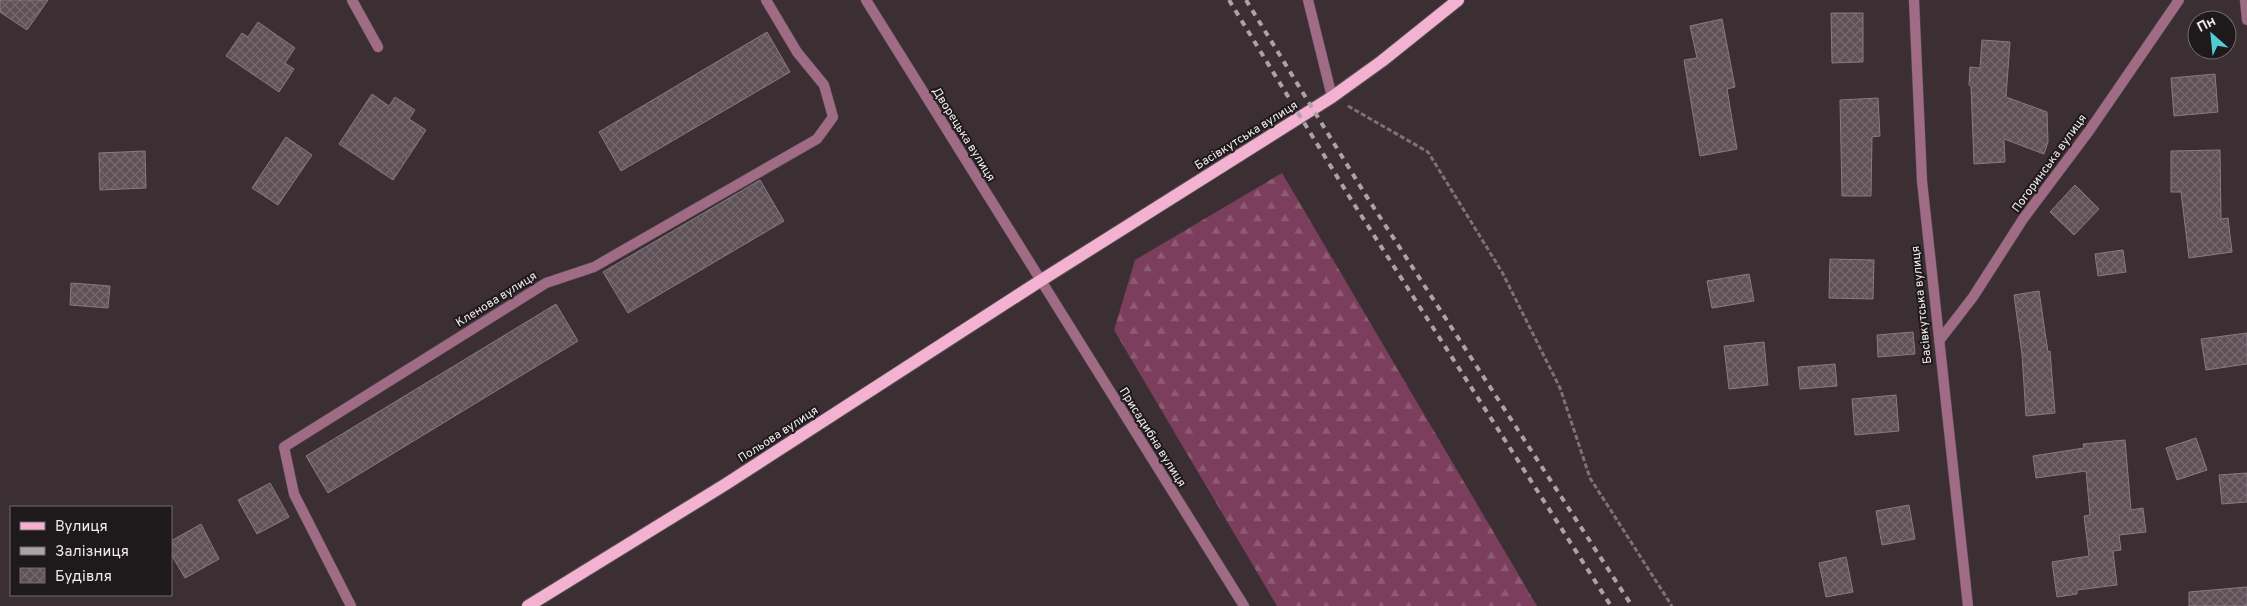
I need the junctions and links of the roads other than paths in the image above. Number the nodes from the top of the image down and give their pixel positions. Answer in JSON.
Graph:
{"nodes":[{"id":1,"x":352,"y":0,"type":"edge"},
{"id":2,"x":766,"y":0,"type":"edge"},
{"id":3,"x":866,"y":0,"type":"edge"},
{"id":4,"x":1308,"y":0,"type":"edge"},
{"id":5,"x":1458,"y":0,"type":"edge"},
{"id":6,"x":1914,"y":0,"type":"edge"},
{"id":7,"x":2179,"y":0,"type":"edge"},
{"id":8,"x":2245,"y":0,"type":"edge"},
{"id":9,"x":2247,"y":20,"type":"edge"},
{"id":10,"x":378,"y":47,"type":"dead end"},
{"id":11,"x":1332,"y":97,"type":"junction"},
{"id":12,"x":1040,"y":281,"type":"junction"},
{"id":13,"x":1939,"y":341,"type":"junction"},
{"id":14,"x":350,"y":606,"type":"edge"},
{"id":15,"x":528,"y":606,"type":"edge"},
{"id":16,"x":1244,"y":606,"type":"edge"},
{"id":17,"x":1968,"y":606,"type":"edge"}],
"edges":[{"from":1,"to":10,"type":"street"},
{"from":2,"to":14,"type":"street","name":"Кленова вулиця"},
{"from":3,"to":12,"type":"street","name":"Дворецька вулиця"},
{"from":4,"to":11,"type":"street"},
{"from":5,"to":11,"type":"main road","name":"Басівкутська вулиця"},
{"from":6,"to":13,"type":"street","name":"Басівкутська вулиця"},
{"from":7,"to":13,"type":"street","name":"Погоринська вулиця"},
{"from":8,"to":9,"type":"street"},
{"from":11,"to":12,"type":"main road","name":"Басівкутська вулиця"},
{"from":12,"to":15,"type":"main road","name":"Польова вулиця"},
{"from":12,"to":16,"type":"street","name":"Присадибна вулиця"},
{"from":13,"to":17,"type":"street","name":"Басівкутська вулиця"}]}
